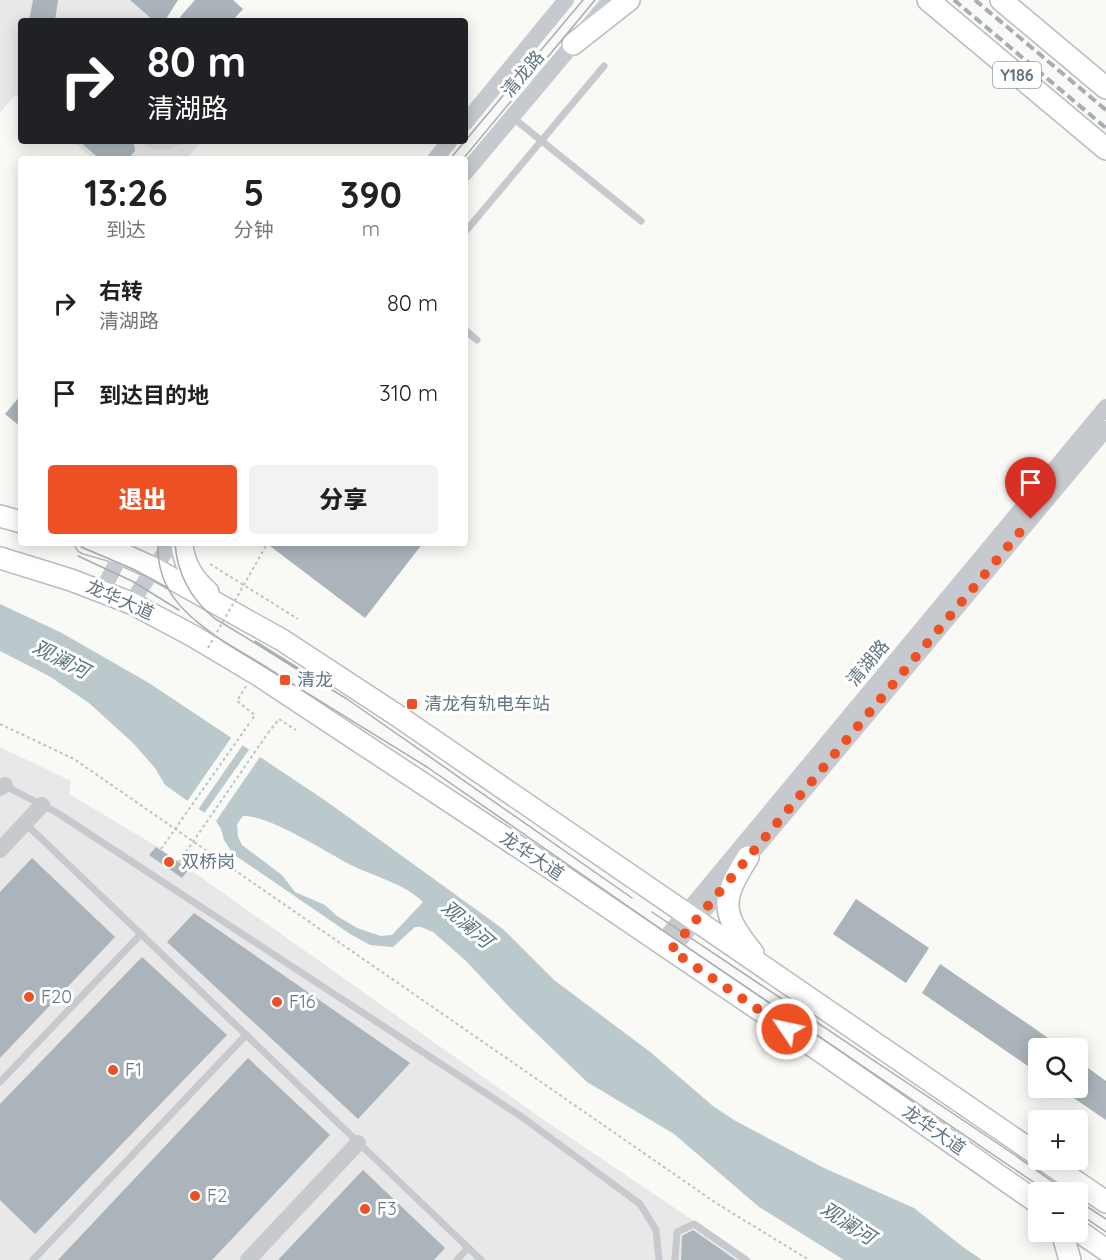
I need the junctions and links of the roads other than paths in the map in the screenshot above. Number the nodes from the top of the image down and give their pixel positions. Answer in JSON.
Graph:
{"nodes":[{"id":1,"x":566,"y":0,"type":"edge"},
{"id":2,"x":610,"y":0,"type":"edge"},
{"id":3,"x":629,"y":0,"type":"edge"},
{"id":4,"x":928,"y":0,"type":"edge"},
{"id":5,"x":1001,"y":0,"type":"edge"},
{"id":6,"x":573,"y":44,"type":"junction"},
{"id":7,"x":604,"y":66,"type":"dead end"},
{"id":8,"x":1106,"y":88,"type":"edge"},
{"id":9,"x":512,"y":117,"type":"junction"},
{"id":10,"x":468,"y":119,"type":"edge"},
{"id":11,"x":542,"y":141,"type":"junction"},
{"id":12,"x":448,"y":144,"type":"edge"},
{"id":13,"x":1106,"y":149,"type":"edge"},
{"id":14,"x":438,"y":156,"type":"edge"},
{"id":15,"x":468,"y":169,"type":"edge"},
{"id":16,"x":641,"y":221,"type":"dead end"},
{"id":17,"x":468,"y":228,"type":"edge"},
{"id":18,"x":468,"y":332,"type":"edge"},
{"id":19,"x":477,"y":340,"type":"dead end"},
{"id":20,"x":1106,"y":407,"type":"edge"},
{"id":21,"x":1106,"y":429,"type":"edge"},
{"id":22,"x":0,"y":516,"type":"edge"},
{"id":23,"x":18,"y":521,"type":"edge"},
{"id":24,"x":169,"y":546,"type":"edge"},
{"id":25,"x":182,"y":546,"type":"edge"},
{"id":26,"x":123,"y":548,"type":"edge"},
{"id":27,"x":0,"y":558,"type":"edge"},
{"id":28,"x":153,"y":567,"type":"junction"},
{"id":29,"x":102,"y":591,"type":"junction"},
{"id":30,"x":131,"y":603,"type":"junction"},
{"id":31,"x":227,"y":609,"type":"junction"},
{"id":32,"x":2,"y":786,"type":"edge"},
{"id":33,"x":42,"y":805,"type":"junction"},
{"id":34,"x":25,"y":823,"type":"junction"},
{"id":35,"x":0,"y":850,"type":"edge"},
{"id":36,"x":748,"y":857,"type":"junction"},
{"id":37,"x":690,"y":917,"type":"junction"},
{"id":38,"x":141,"y":934,"type":"junction"},
{"id":39,"x":666,"y":947,"type":"junction"},
{"id":40,"x":767,"y":969,"type":"junction"},
{"id":41,"x":246,"y":1035,"type":"junction"},
{"id":42,"x":0,"y":1082,"type":"edge"},
{"id":43,"x":358,"y":1143,"type":"junction"},
{"id":44,"x":1028,"y":1148,"type":"edge"},
{"id":45,"x":1059,"y":1170,"type":"edge"},
{"id":46,"x":1028,"y":1196,"type":"edge"},
{"id":47,"x":1106,"y":1202,"type":"edge"},
{"id":48,"x":1088,"y":1238,"type":"edge"},
{"id":49,"x":1065,"y":1242,"type":"edge"},
{"id":50,"x":468,"y":1248,"type":"junction"},
{"id":51,"x":1106,"y":1250,"type":"edge"},
{"id":52,"x":33,"y":1260,"type":"edge"},
{"id":53,"x":248,"y":1260,"type":"edge"},
{"id":54,"x":457,"y":1260,"type":"edge"},
{"id":55,"x":481,"y":1260,"type":"edge"},
{"id":56,"x":659,"y":1260,"type":"edge"},
{"id":57,"x":675,"y":1260,"type":"edge"},
{"id":58,"x":747,"y":1260,"type":"edge"},
{"id":59,"x":1070,"y":1260,"type":"edge"}],
"edges":[{"from":1,"to":10,"type":"street","name":"清龙路"},
{"from":2,"to":6,"type":"street","name":"清龙路"},
{"from":3,"to":6,"type":"main road"},
{"from":4,"to":13,"type":"main road","number":"Y186"},
{"from":5,"to":8,"type":"main road","number":"Y186"},
{"from":6,"to":9,"type":"street","name":"清龙路"},
{"from":7,"to":11,"type":"lane"},
{"from":9,"to":11,"type":"lane"},
{"from":9,"to":15,"type":"street","name":"清龙路"},
{"from":11,"to":16,"type":"lane"},
{"from":11,"to":17,"type":"lane"},
{"from":12,"to":14,"type":"street"},
{"from":18,"to":19,"type":"lane"},
{"from":20,"to":37,"type":"street","name":"清湖路"},
{"from":21,"to":36,"type":"street","name":"清湖路"},
{"from":22,"to":23,"type":"main road"},
{"from":24,"to":28,"type":"street"},
{"from":25,"to":31,"type":"main road"},
{"from":26,"to":28,"type":"main road"},
{"from":26,"to":29,"type":"street"},
{"from":27,"to":29,"type":"main road","name":"龙华大道"},
{"from":28,"to":30,"type":"street"},
{"from":28,"to":31,"type":"main road"},
{"from":29,"to":30,"type":"main road","name":"龙华大道"},
{"from":30,"to":39,"type":"main road","name":"龙华大道"},
{"from":31,"to":37,"type":"main road"},
{"from":32,"to":33,"type":"lane"},
{"from":33,"to":34,"type":"street"},
{"from":33,"to":56,"type":"lane"},
{"from":34,"to":35,"type":"street"},
{"from":34,"to":38,"type":"lane"},
{"from":36,"to":37,"type":"street","name":"清湖路"},
{"from":36,"to":40,"type":"main road"},
{"from":37,"to":39,"type":"street","name":"清湖路"},
{"from":37,"to":40,"type":"main road"},
{"from":38,"to":41,"type":"lane"},
{"from":38,"to":42,"type":"lane"},
{"from":39,"to":46,"type":"main road","name":"龙华大道"},
{"from":40,"to":44,"type":"main road"},
{"from":41,"to":43,"type":"lane"},
{"from":41,"to":52,"type":"lane"},
{"from":43,"to":50,"type":"lane"},
{"from":43,"to":53,"type":"street"},
{"from":45,"to":47,"type":"main road"},
{"from":48,"to":51,"type":"main road"},
{"from":49,"to":59,"type":"main road"},
{"from":50,"to":54,"type":"lane"},
{"from":50,"to":55,"type":"lane"},
{"from":57,"to":58,"type":"lane"}]}
